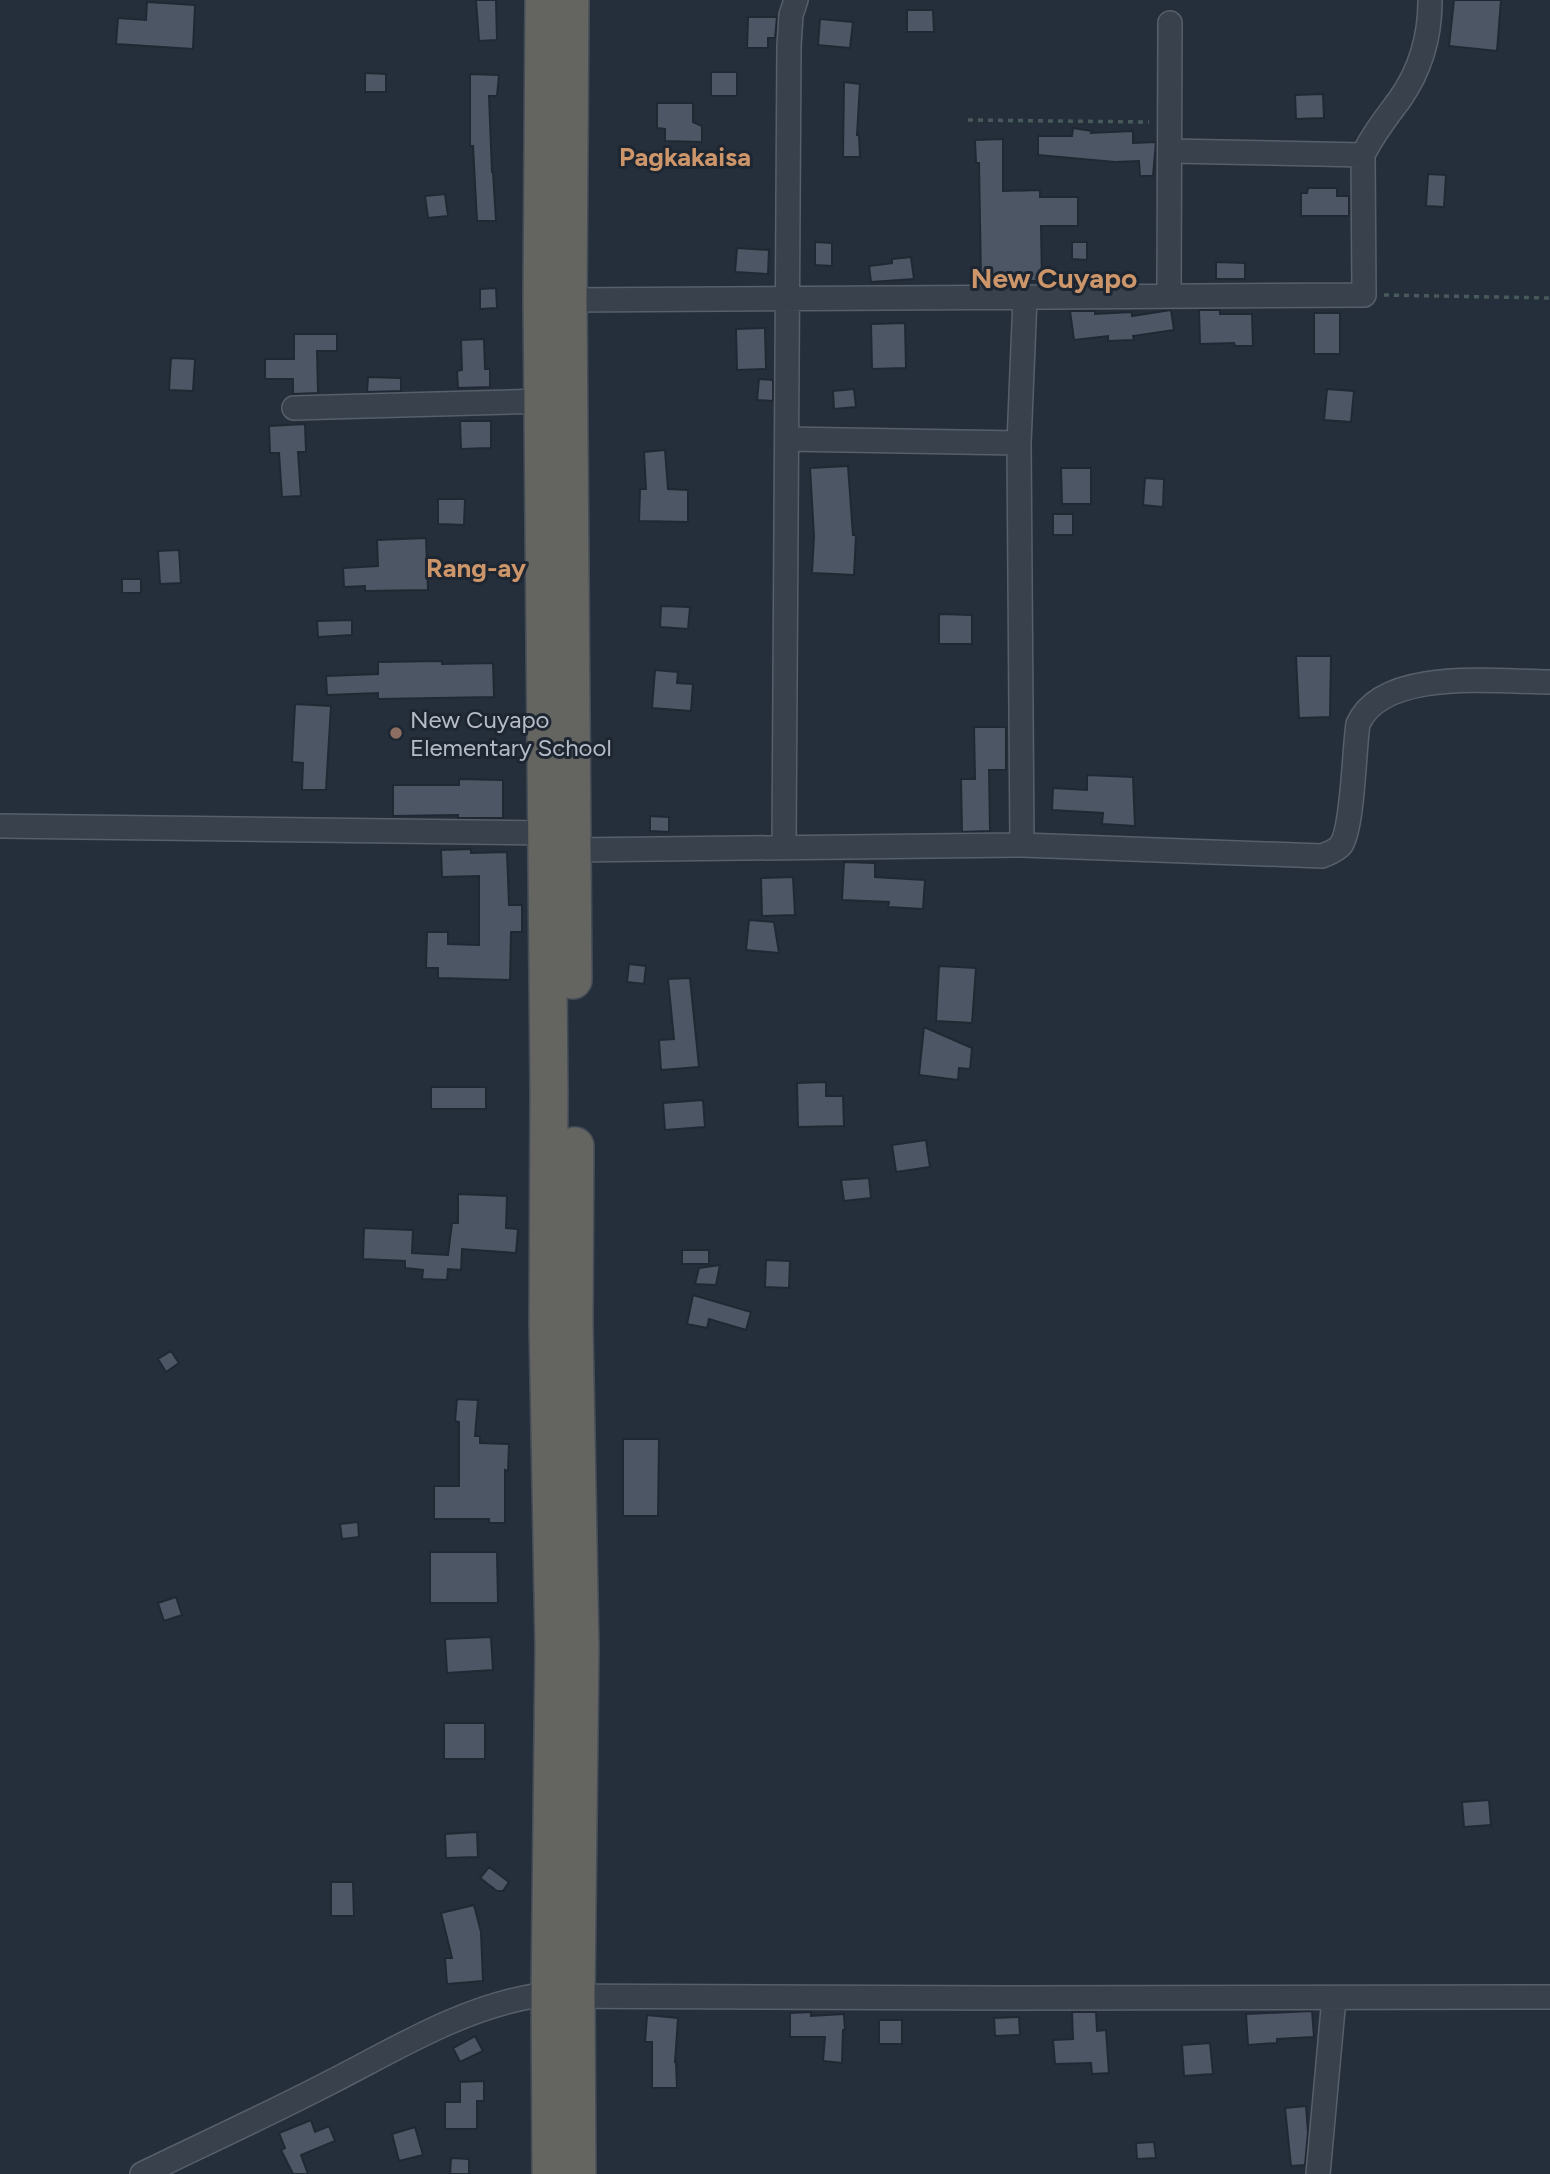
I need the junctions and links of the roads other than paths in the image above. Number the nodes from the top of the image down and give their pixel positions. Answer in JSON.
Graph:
{"nodes":[{"id":1,"x":544,"y":0,"type":"edge"},
{"id":2,"x":570,"y":0,"type":"edge"},
{"id":3,"x":796,"y":0,"type":"edge"},
{"id":4,"x":1430,"y":1,"type":"edge"},
{"id":5,"x":1170,"y":23,"type":"dead end"},
{"id":6,"x":1170,"y":150,"type":"junction"},
{"id":7,"x":1363,"y":155,"type":"junction"},
{"id":8,"x":1169,"y":295,"type":"junction"},
{"id":9,"x":788,"y":298,"type":"junction"},
{"id":10,"x":1025,"y":298,"type":"junction"},
{"id":11,"x":568,"y":300,"type":"junction"},
{"id":12,"x":543,"y":401,"type":"junction"},
{"id":13,"x":294,"y":408,"type":"dead end"},
{"id":14,"x":788,"y":439,"type":"junction"},
{"id":15,"x":1019,"y":443,"type":"junction"},
{"id":16,"x":1550,"y":682,"type":"edge"},
{"id":17,"x":0,"y":825,"type":"edge"},
{"id":18,"x":560,"y":842,"type":"junction"},
{"id":19,"x":1022,"y":845,"type":"junction"},
{"id":20,"x":783,"y":847,"type":"junction"},
{"id":21,"x":563,"y":1995,"type":"junction"},
{"id":22,"x":1550,"y":1997,"type":"edge"},
{"id":23,"x":1334,"y":1998,"type":"junction"},
{"id":24,"x":142,"y":2174,"type":"edge"},
{"id":25,"x":551,"y":2174,"type":"edge"},
{"id":26,"x":577,"y":2174,"type":"edge"},
{"id":27,"x":1318,"y":2174,"type":"edge"}],
"edges":[{"from":1,"to":12,"type":"highway"},
{"from":2,"to":11,"type":"highway"},
{"from":3,"to":9,"type":"street"},
{"from":4,"to":7,"type":"street"},
{"from":5,"to":6,"type":"street"},
{"from":6,"to":7,"type":"street"},
{"from":6,"to":8,"type":"street"},
{"from":7,"to":8,"type":"street"},
{"from":8,"to":10,"type":"street"},
{"from":9,"to":10,"type":"street"},
{"from":9,"to":11,"type":"street"},
{"from":9,"to":14,"type":"street"},
{"from":10,"to":15,"type":"street"},
{"from":11,"to":18,"type":"highway"},
{"from":12,"to":13,"type":"street"},
{"from":12,"to":18,"type":"highway"},
{"from":14,"to":15,"type":"street"},
{"from":14,"to":20,"type":"street"},
{"from":15,"to":19,"type":"street"},
{"from":16,"to":19,"type":"street"},
{"from":17,"to":18,"type":"street"},
{"from":18,"to":20,"type":"street"},
{"from":18,"to":21,"type":"highway"},
{"from":19,"to":20,"type":"street"},
{"from":21,"to":23,"type":"street"},
{"from":21,"to":24,"type":"street"},
{"from":21,"to":25,"type":"highway"},
{"from":21,"to":26,"type":"highway"},
{"from":22,"to":23,"type":"street"},
{"from":23,"to":27,"type":"street"}]}
